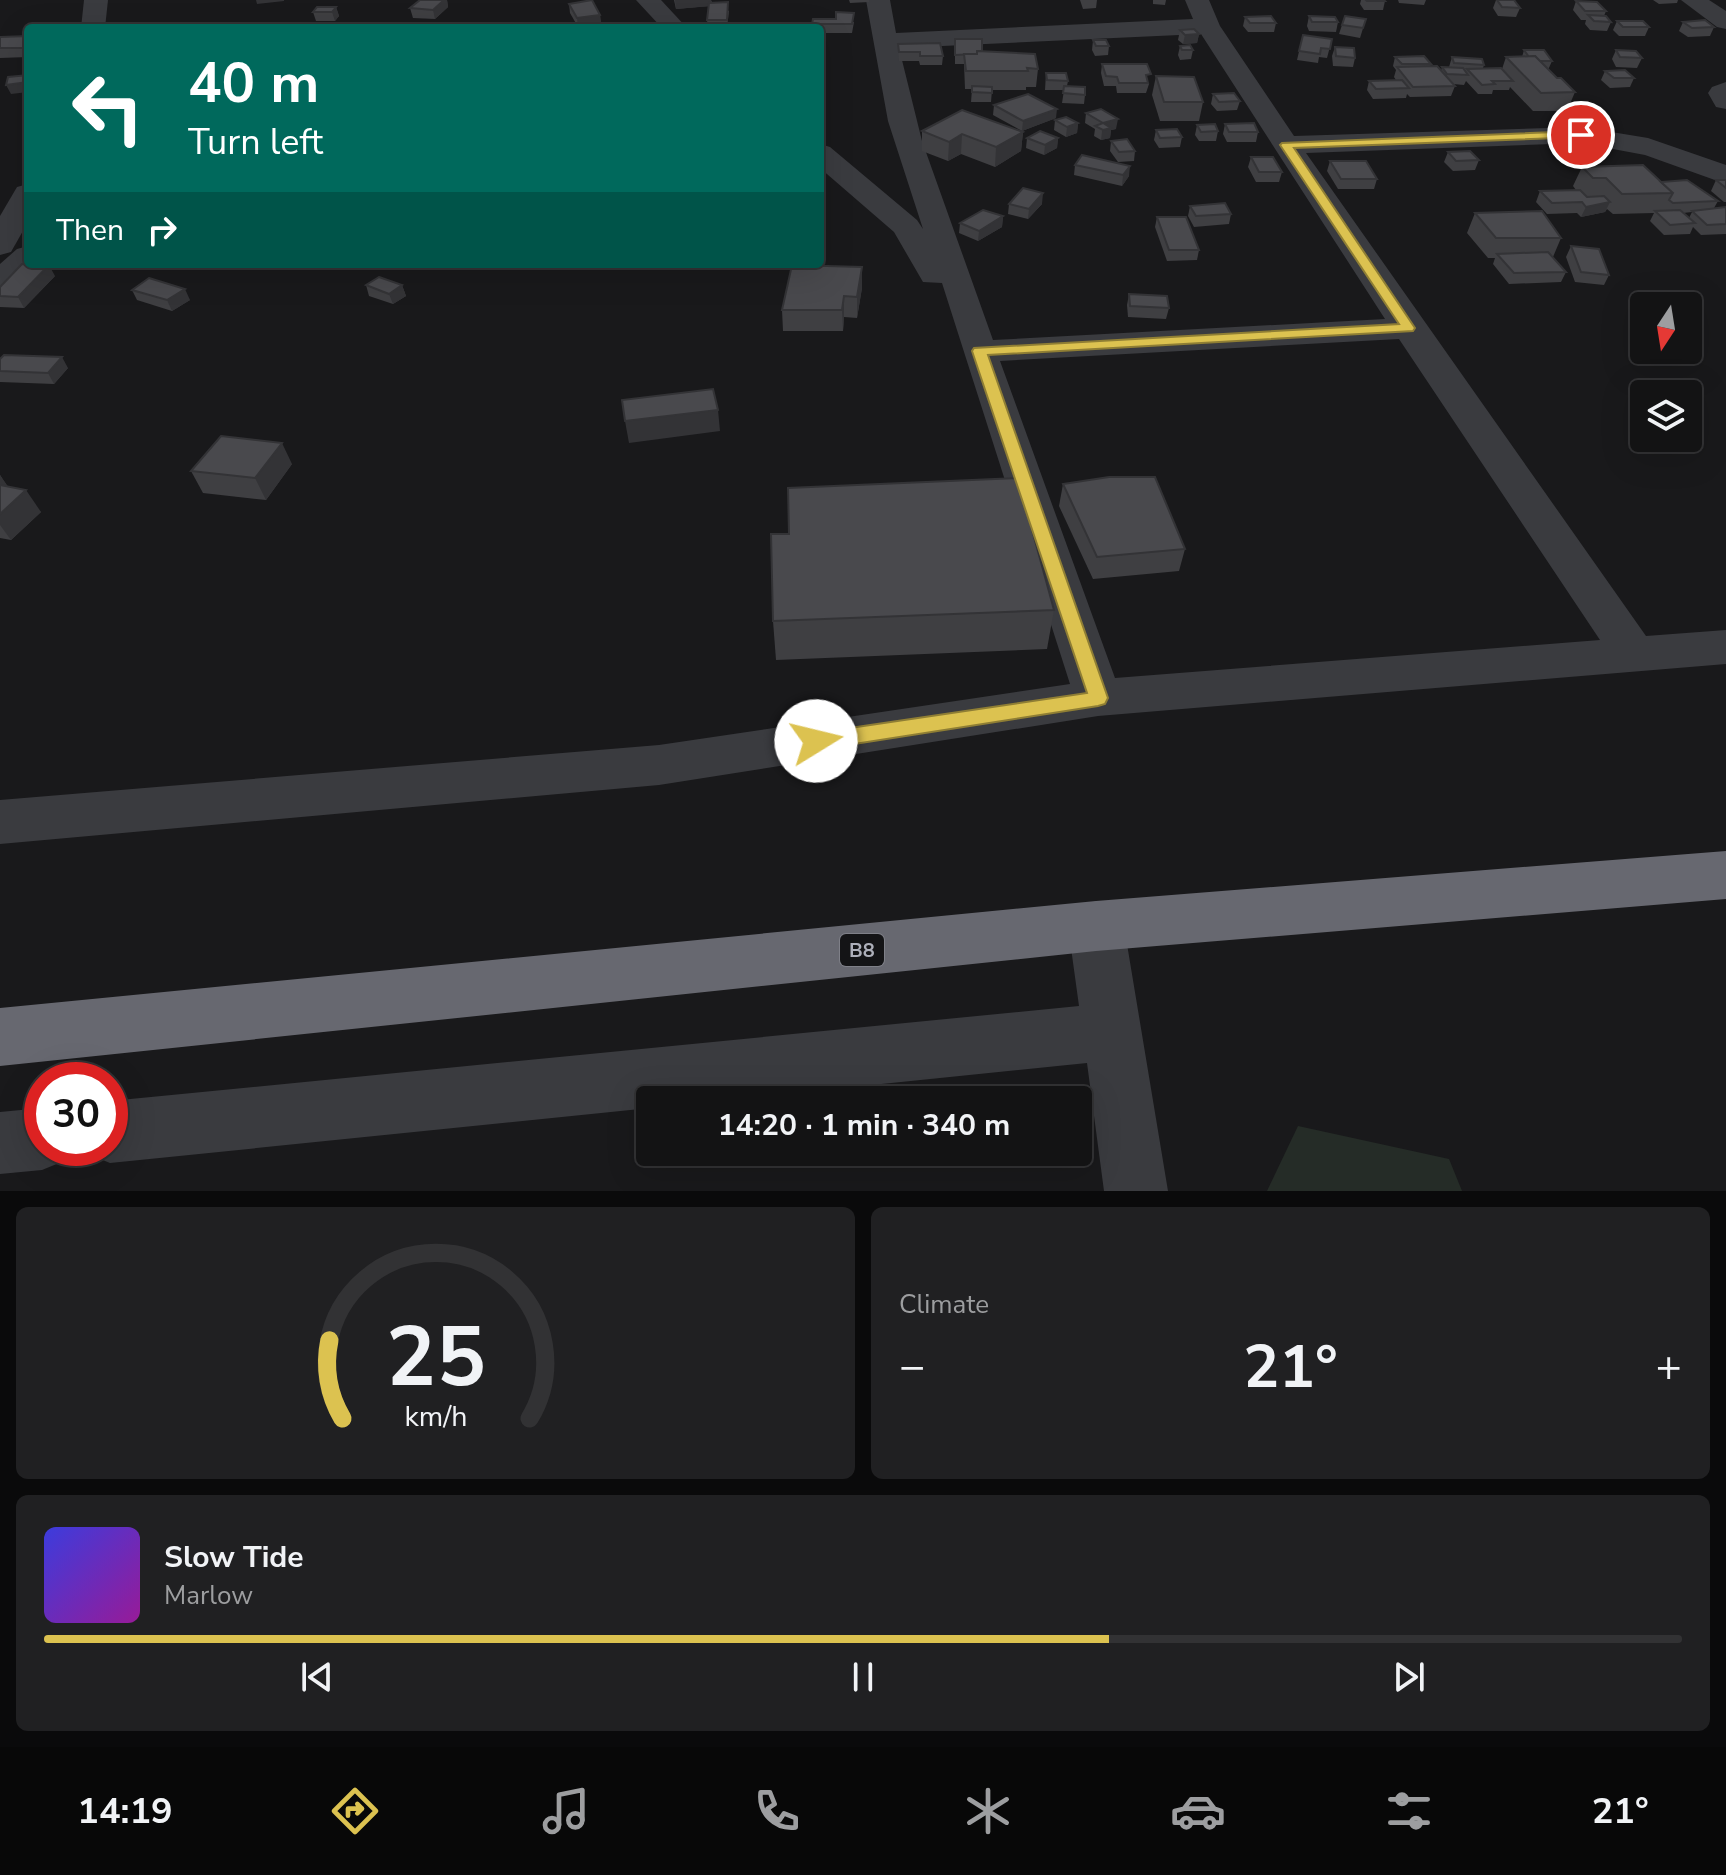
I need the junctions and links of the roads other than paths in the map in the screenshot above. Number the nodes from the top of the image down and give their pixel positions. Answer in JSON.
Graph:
{"nodes":[{"id":1,"x":96,"y":0,"type":"edge"},
{"id":2,"x":648,"y":0,"type":"edge"},
{"id":3,"x":878,"y":0,"type":"edge"},
{"id":4,"x":1693,"y":0,"type":"edge"},
{"id":5,"x":1202,"y":13,"type":"edge"},
{"id":6,"x":1726,"y":22,"type":"edge"},
{"id":7,"x":93,"y":24,"type":"edge"},
{"id":8,"x":671,"y":24,"type":"edge"},
{"id":9,"x":885,"y":41,"type":"junction"},
{"id":10,"x":1726,"y":90,"type":"edge"},
{"id":11,"x":1726,"y":101,"type":"edge"},
{"id":12,"x":1286,"y":145,"type":"junction"},
{"id":13,"x":834,"y":172,"type":"edge"},
{"id":14,"x":1726,"y":175,"type":"edge"},
{"id":15,"x":24,"y":200,"type":"edge"},
{"id":16,"x":0,"y":245,"type":"edge"},
{"id":17,"x":24,"y":260,"type":"edge"},
{"id":18,"x":0,"y":282,"type":"edge"},
{"id":19,"x":1408,"y":328,"type":"junction"},
{"id":20,"x":975,"y":336,"type":"junction"},
{"id":21,"x":1726,"y":647,"type":"edge"},
{"id":22,"x":1632,"y":652,"type":"junction"},
{"id":23,"x":1098,"y":698,"type":"junction"},
{"id":24,"x":0,"y":822,"type":"edge"},
{"id":25,"x":1726,"y":875,"type":"edge"},
{"id":26,"x":1096,"y":926,"type":"junction"},
{"id":27,"x":1110,"y":1032,"type":"junction"},
{"id":28,"x":0,"y":1037,"type":"edge"},
{"id":29,"x":128,"y":1130,"type":"edge"},
{"id":30,"x":24,"y":1141,"type":"edge"},
{"id":31,"x":0,"y":1143,"type":"edge"},
{"id":32,"x":1136,"y":1191,"type":"edge"}],
"edges":[{"from":1,"to":7,"type":"street"},
{"from":2,"to":8,"type":"street"},
{"from":3,"to":9,"type":"street"},
{"from":4,"to":6,"type":"street"},
{"from":5,"to":9,"type":"street"},
{"from":5,"to":12,"type":"street"},
{"from":9,"to":20,"type":"street"},
{"from":10,"to":11,"type":"street"},
{"from":12,"to":14,"type":"street"},
{"from":12,"to":19,"type":"street"},
{"from":13,"to":20,"type":"street"},
{"from":15,"to":16,"type":"street"},
{"from":17,"to":18,"type":"street"},
{"from":19,"to":20,"type":"street"},
{"from":19,"to":22,"type":"street"},
{"from":20,"to":23,"type":"street"},
{"from":21,"to":22,"type":"street"},
{"from":22,"to":23,"type":"street"},
{"from":23,"to":24,"type":"street"},
{"from":25,"to":26,"type":"highway","number":"B8"},
{"from":26,"to":27,"type":"street"},
{"from":26,"to":28,"type":"highway","number":"B8"},
{"from":27,"to":29,"type":"street"},
{"from":27,"to":32,"type":"street"},
{"from":30,"to":31,"type":"street"}]}
